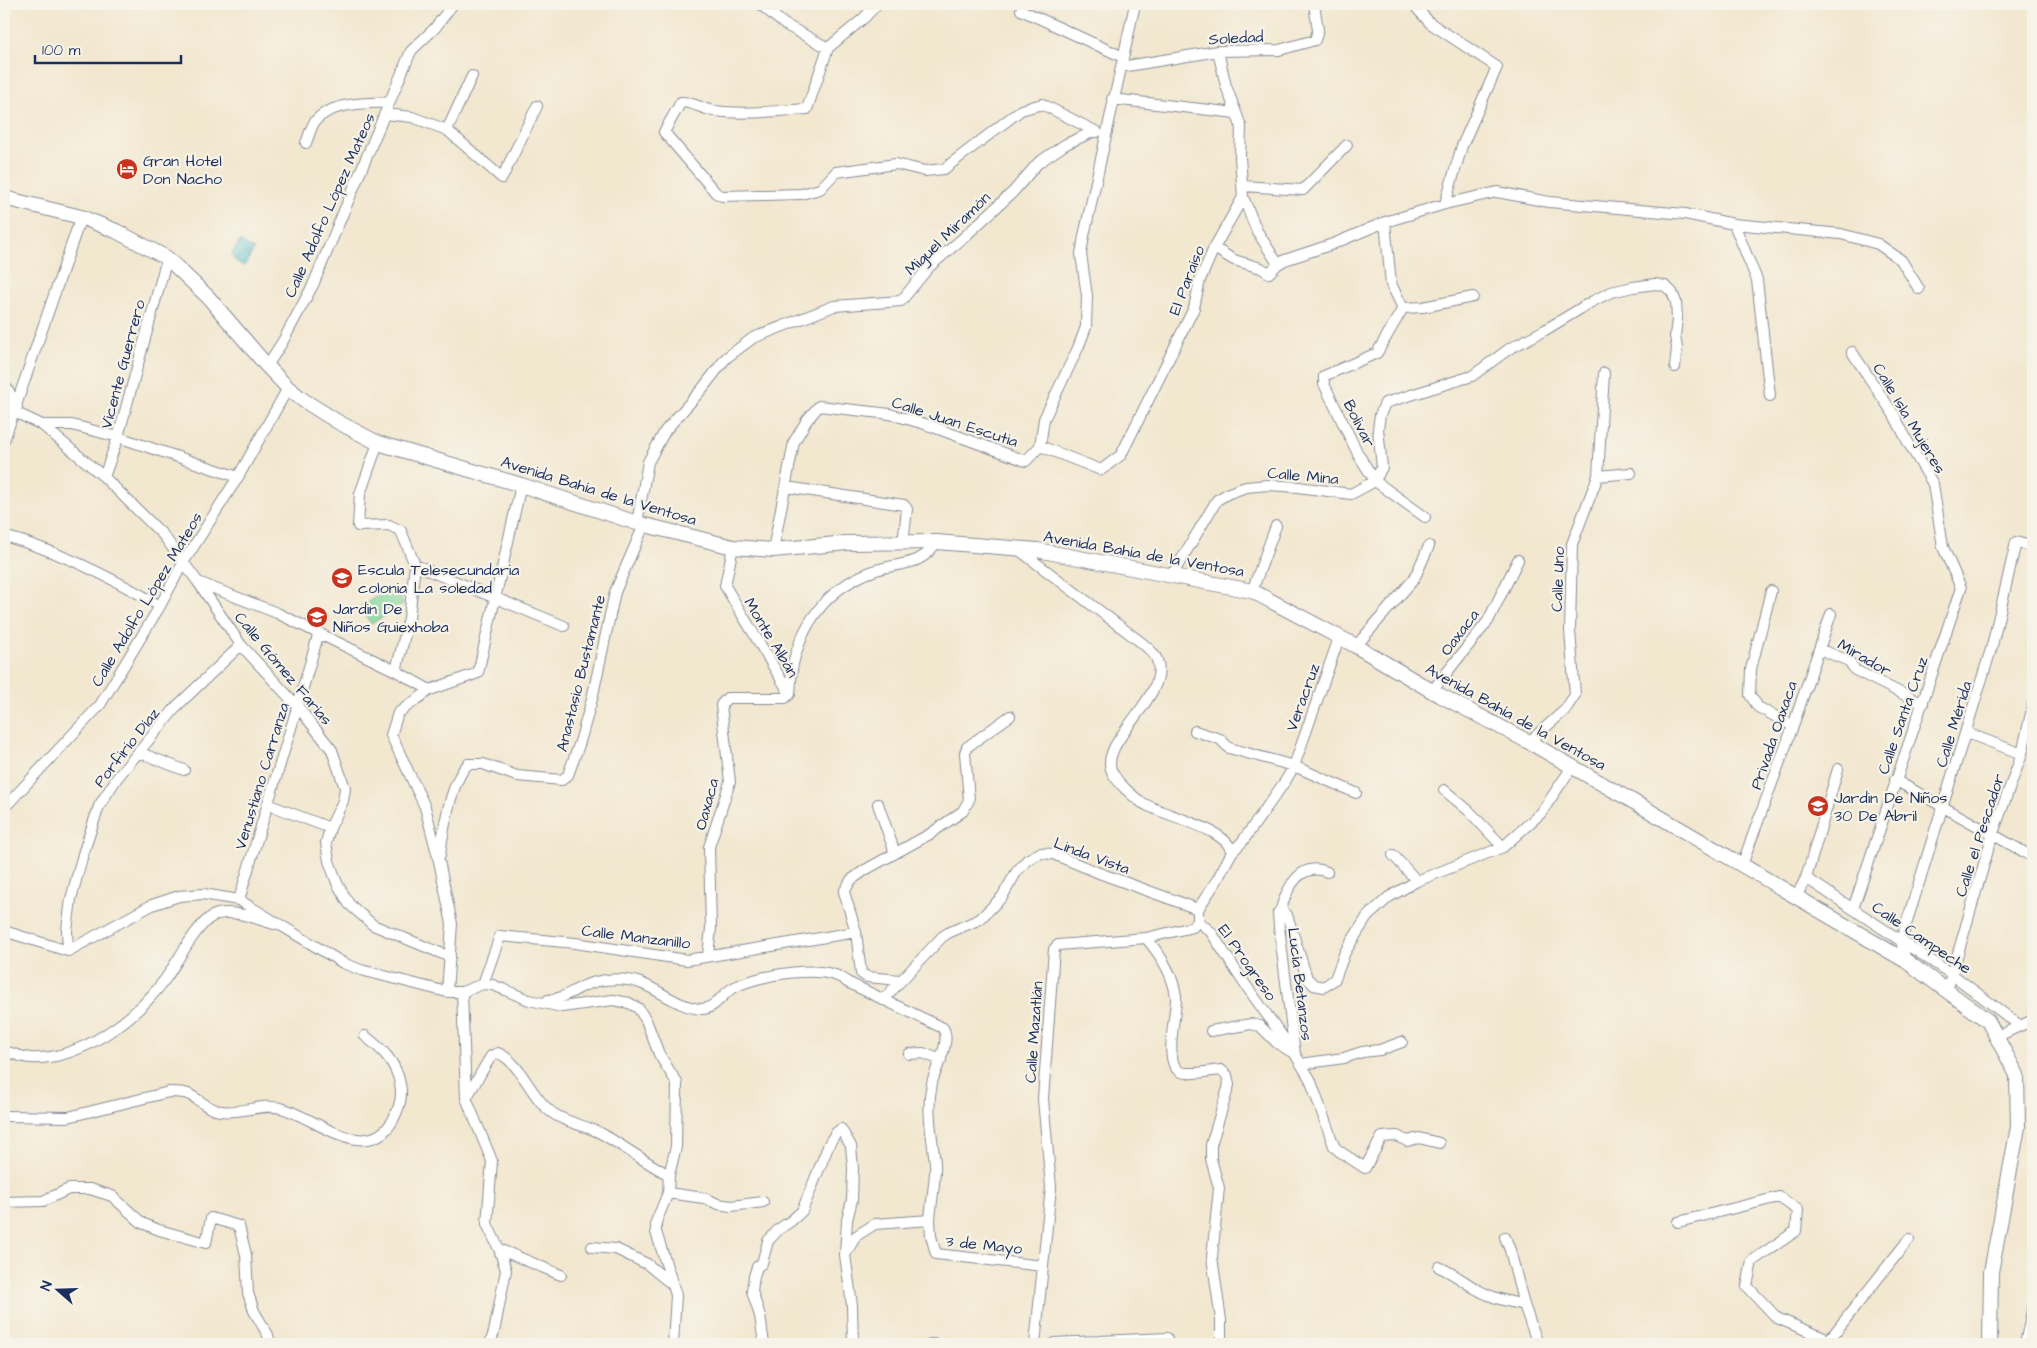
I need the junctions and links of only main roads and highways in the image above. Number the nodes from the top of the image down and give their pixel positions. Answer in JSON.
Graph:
{"nodes":[{"id":1,"x":4,"y":198,"type":"edge"},
{"id":2,"x":1990,"y":1344,"type":"edge"}],
"edges":[{"from":1,"to":2,"type":"main road","name":"Avenida Bahía de la Ventosa"}]}
